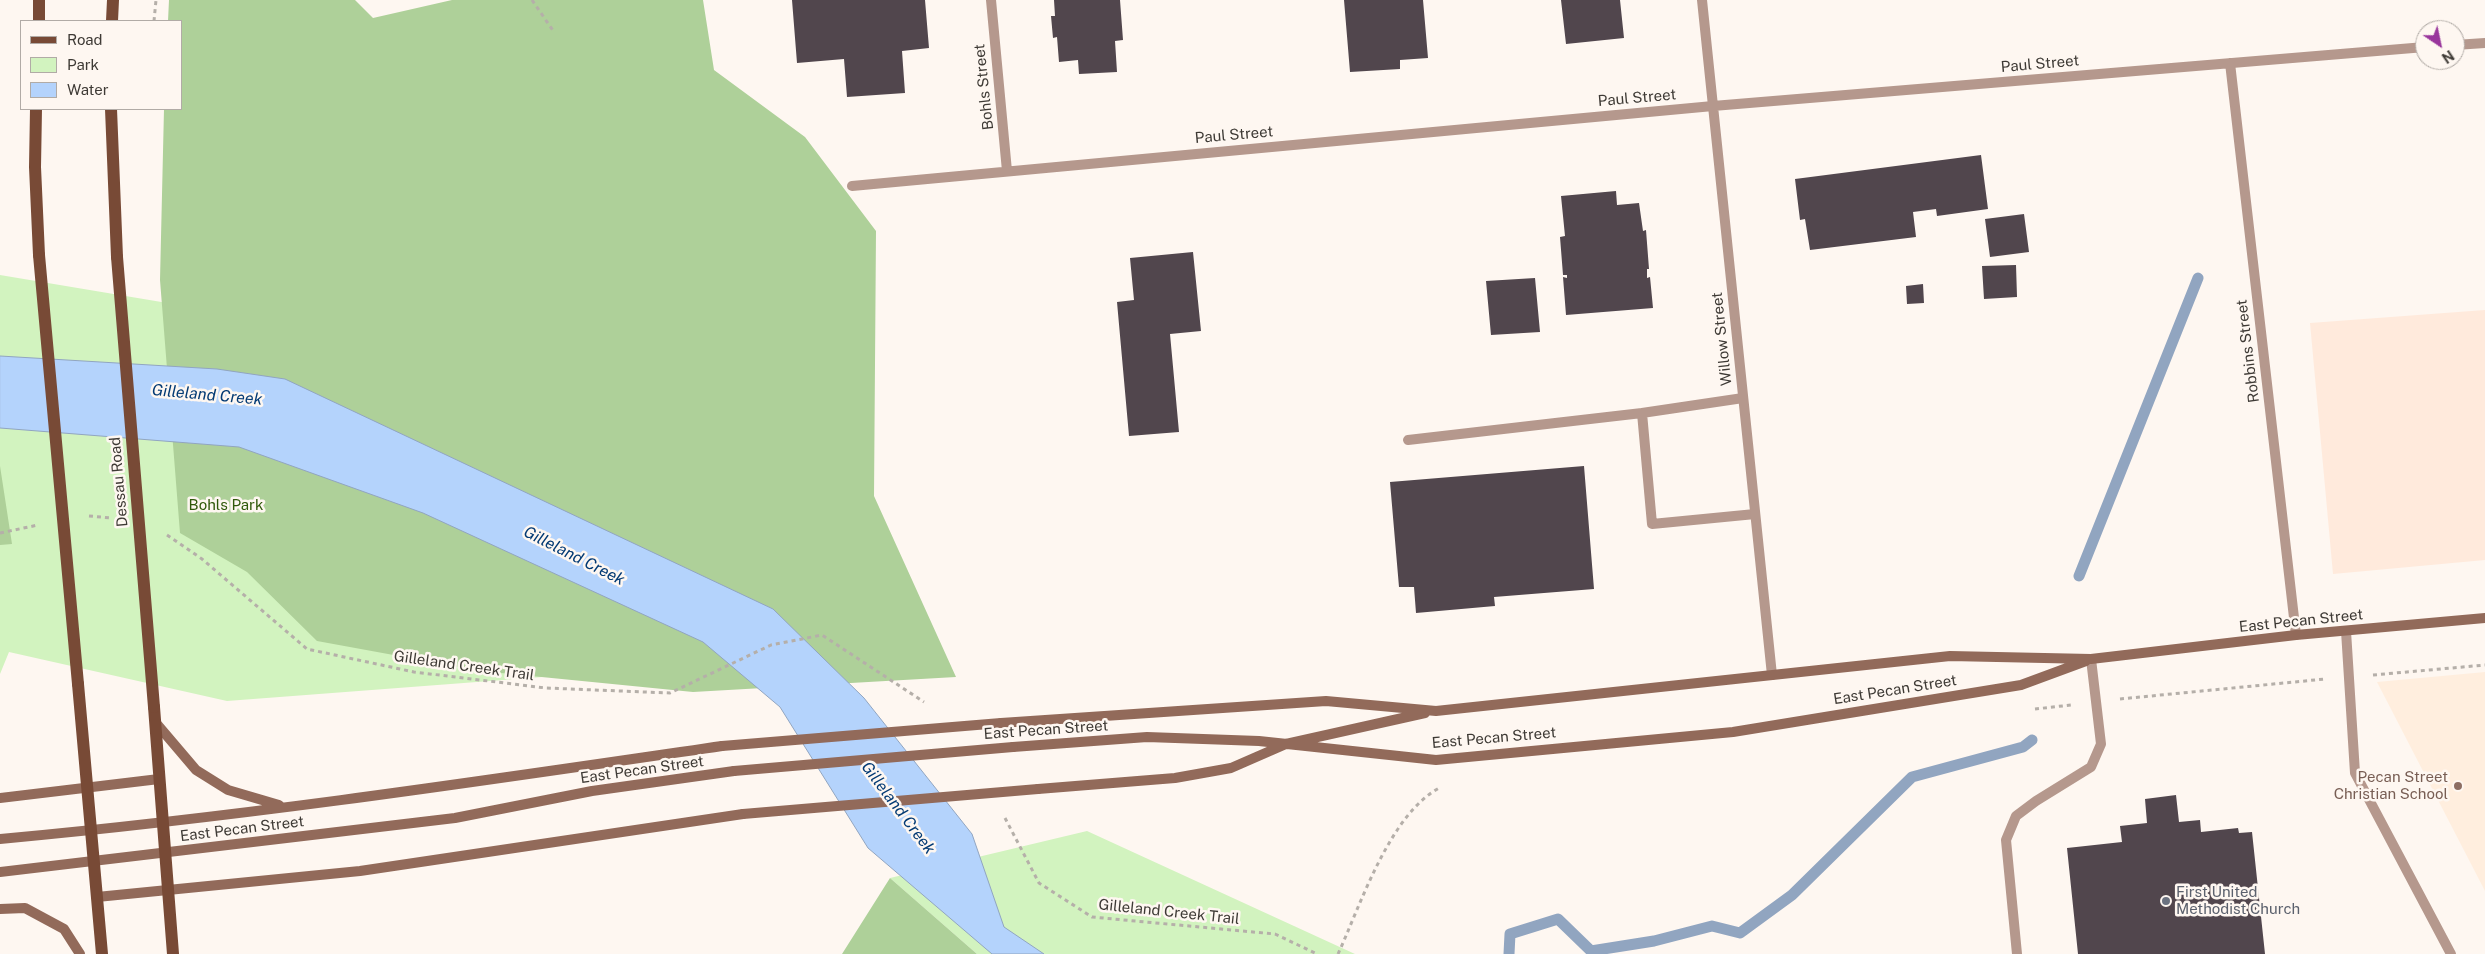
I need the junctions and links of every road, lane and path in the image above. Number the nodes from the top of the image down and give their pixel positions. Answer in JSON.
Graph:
{"nodes":[{"id":1,"x":39,"y":0,"type":"edge"},
{"id":2,"x":113,"y":0,"type":"edge"},
{"id":3,"x":156,"y":0,"type":"edge"},
{"id":4,"x":532,"y":0,"type":"edge"},
{"id":5,"x":990,"y":0,"type":"edge"},
{"id":6,"x":1702,"y":0,"type":"edge"},
{"id":7,"x":39,"y":20,"type":"edge"},
{"id":8,"x":112,"y":20,"type":"edge"},
{"id":9,"x":154,"y":20,"type":"edge"},
{"id":10,"x":554,"y":32,"type":"dead end"},
{"id":11,"x":2485,"y":43,"type":"edge"},
{"id":12,"x":2465,"y":44,"type":"edge"},
{"id":13,"x":2415,"y":49,"type":"edge"},
{"id":14,"x":2230,"y":63,"type":"junction"},
{"id":15,"x":1713,"y":106,"type":"junction"},
{"id":16,"x":36,"y":110,"type":"edge"},
{"id":17,"x":111,"y":110,"type":"edge"},
{"id":18,"x":1008,"y":171,"type":"junction"},
{"id":19,"x":852,"y":186,"type":"dead end"},
{"id":20,"x":1743,"y":398,"type":"junction"},
{"id":21,"x":1642,"y":413,"type":"junction"},
{"id":22,"x":1408,"y":440,"type":"dead end"},
{"id":23,"x":1755,"y":514,"type":"junction"},
{"id":24,"x":80,"y":516,"type":"dead end"},
{"id":25,"x":118,"y":519,"type":"dead end"},
{"id":26,"x":44,"y":524,"type":"dead end"},
{"id":27,"x":162,"y":532,"type":"dead end"},
{"id":28,"x":0,"y":533,"type":"edge"},
{"id":29,"x":2485,"y":618,"type":"edge"},
{"id":30,"x":2346,"y":631,"type":"junction"},
{"id":31,"x":2296,"y":635,"type":"junction"},
{"id":32,"x":2092,"y":659,"type":"junction"},
{"id":33,"x":2485,"y":665,"type":"edge"},
{"id":34,"x":1772,"y":675,"type":"junction"},
{"id":35,"x":2350,"y":677,"type":"junction"},
{"id":36,"x":2096,"y":702,"type":"junction"},
{"id":37,"x":930,"y":707,"type":"dead end"},
{"id":38,"x":2027,"y":710,"type":"dead end"},
{"id":39,"x":1436,"y":711,"type":"junction"},
{"id":40,"x":156,"y":723,"type":"junction"},
{"id":41,"x":1286,"y":744,"type":"junction"},
{"id":42,"x":158,"y":779,"type":"junction"},
{"id":43,"x":1448,"y":783,"type":"dead end"},
{"id":44,"x":88,"y":788,"type":"junction"},
{"id":45,"x":0,"y":798,"type":"edge"},
{"id":46,"x":282,"y":806,"type":"junction"},
{"id":47,"x":1003,"y":814,"type":"dead end"},
{"id":48,"x":163,"y":822,"type":"junction"},
{"id":49,"x":92,"y":831,"type":"junction"},
{"id":50,"x":0,"y":839,"type":"edge"},
{"id":51,"x":166,"y":853,"type":"junction"},
{"id":52,"x":94,"y":862,"type":"junction"},
{"id":53,"x":0,"y":872,"type":"edge"},
{"id":54,"x":169,"y":889,"type":"junction"},
{"id":55,"x":97,"y":897,"type":"junction"},
{"id":56,"x":0,"y":909,"type":"edge"},
{"id":57,"x":80,"y":954,"type":"edge"},
{"id":58,"x":102,"y":954,"type":"edge"},
{"id":59,"x":173,"y":954,"type":"edge"},
{"id":60,"x":1317,"y":954,"type":"edge"},
{"id":61,"x":1338,"y":954,"type":"edge"},
{"id":62,"x":2017,"y":954,"type":"edge"},
{"id":63,"x":2451,"y":954,"type":"edge"}],
"edges":[{"from":1,"to":7,"type":"main road"},
{"from":2,"to":8,"type":"main road"},
{"from":3,"to":9,"type":"path"},
{"from":4,"to":10,"type":"path"},
{"from":5,"to":18,"type":"street","name":"Bohls Street"},
{"from":6,"to":15,"type":"street","name":"Willow Street"},
{"from":11,"to":12,"type":"street"},
{"from":13,"to":14,"type":"street","name":"Paul Street"},
{"from":14,"to":15,"type":"street","name":"Paul Street"},
{"from":14,"to":31,"type":"street","name":"Robbins Street"},
{"from":15,"to":18,"type":"street","name":"Paul Street"},
{"from":15,"to":20,"type":"street","name":"Willow Street"},
{"from":16,"to":44,"type":"main road","bridge":true},
{"from":17,"to":40,"type":"main road","name":"Dessau Road","bridge":true},
{"from":18,"to":19,"type":"street","name":"Paul Street"},
{"from":20,"to":21,"type":"street"},
{"from":20,"to":23,"type":"street","name":"Willow Street"},
{"from":21,"to":22,"type":"street"},
{"from":21,"to":23,"type":"street"},
{"from":23,"to":34,"type":"street","name":"Willow Street"},
{"from":24,"to":25,"type":"path"},
{"from":26,"to":28,"type":"path"},
{"from":27,"to":37,"type":"path","name":"Gilleland Creek Trail"},
{"from":29,"to":30,"type":"main road","name":"East Pecan Street"},
{"from":30,"to":31,"type":"main road","name":"East Pecan Street"},
{"from":30,"to":35,"type":"street"},
{"from":31,"to":32,"type":"main road","name":"East Pecan Street"},
{"from":32,"to":34,"type":"main road","name":"East Pecan Street"},
{"from":32,"to":36,"type":"street"},
{"from":32,"to":41,"type":"main road","name":"East Pecan Street"},
{"from":33,"to":35,"type":"path"},
{"from":34,"to":39,"type":"main road","name":"East Pecan Street"},
{"from":35,"to":36,"type":"path"},
{"from":35,"to":63,"type":"street"},
{"from":36,"to":38,"type":"path"},
{"from":36,"to":62,"type":"street"},
{"from":39,"to":41,"type":"main road"},
{"from":39,"to":46,"type":"main road","name":"East Pecan Street","bridge":true},
{"from":40,"to":42,"type":"main road","name":"Dessau Road"},
{"from":40,"to":46,"type":"main road"},
{"from":41,"to":51,"type":"main road","name":"East Pecan Street","bridge":true},
{"from":41,"to":54,"type":"main road","bridge":true},
{"from":42,"to":44,"type":"main road"},
{"from":42,"to":48,"type":"main road","name":"Dessau Road"},
{"from":43,"to":61,"type":"path"},
{"from":44,"to":45,"type":"main road"},
{"from":44,"to":49,"type":"main road"},
{"from":46,"to":48,"type":"main road","name":"East Pecan Street"},
{"from":47,"to":60,"type":"path","name":"Gilleland Creek Trail"},
{"from":48,"to":49,"type":"main road","name":"East Pecan Street"},
{"from":48,"to":51,"type":"main road","name":"Dessau Road"},
{"from":49,"to":50,"type":"main road","name":"East Pecan Street"},
{"from":49,"to":52,"type":"main road"},
{"from":51,"to":52,"type":"main road","name":"East Pecan Street"},
{"from":51,"to":54,"type":"main road","name":"Dessau Road"},
{"from":52,"to":53,"type":"main road","name":"East Pecan Street"},
{"from":52,"to":55,"type":"main road"},
{"from":54,"to":55,"type":"main road"},
{"from":54,"to":59,"type":"main road","name":"Dessau Road"},
{"from":55,"to":58,"type":"main road"},
{"from":56,"to":57,"type":"main road"}]}
